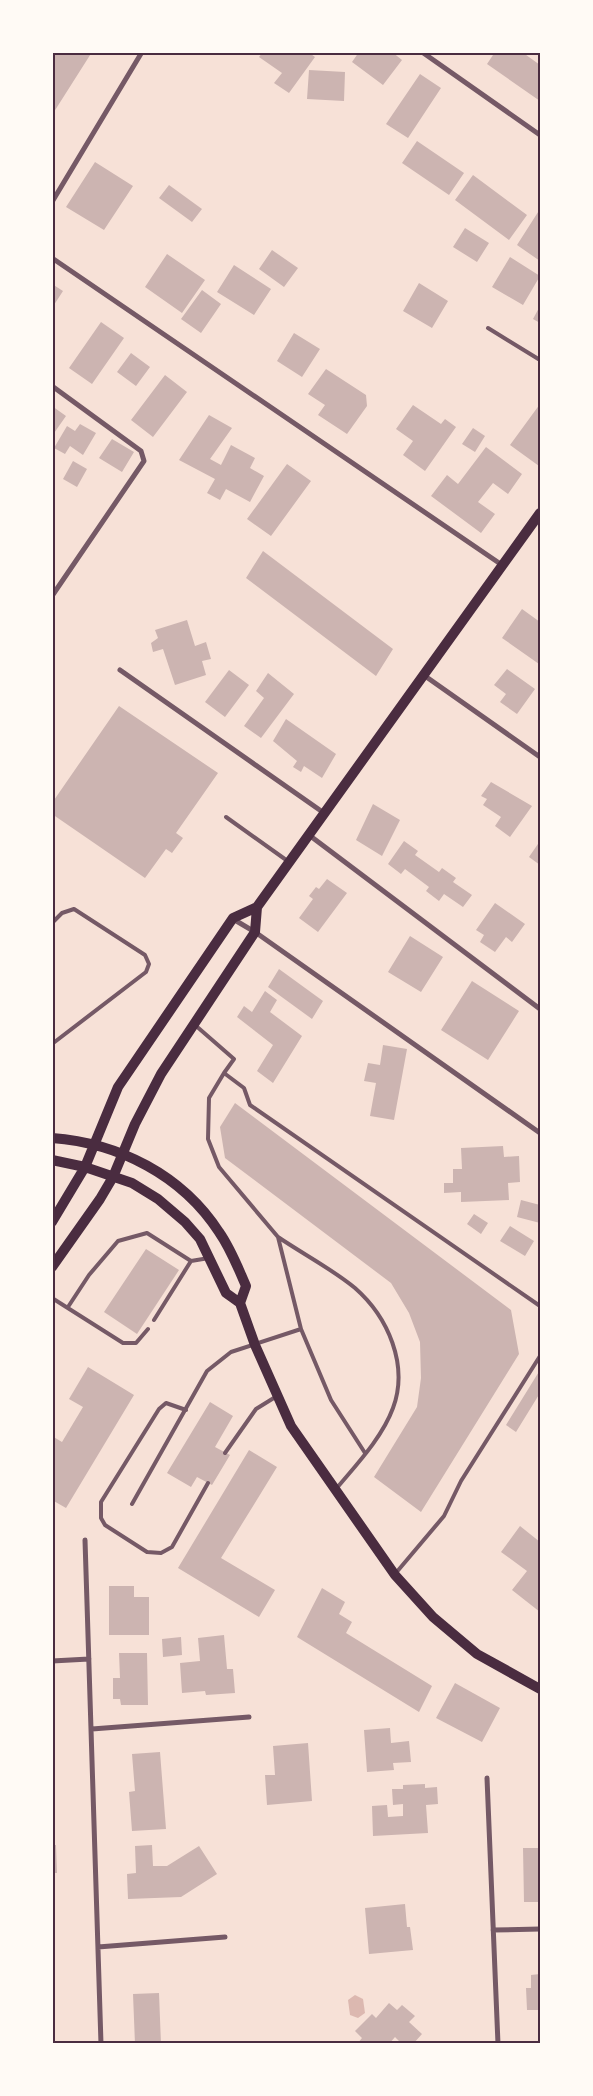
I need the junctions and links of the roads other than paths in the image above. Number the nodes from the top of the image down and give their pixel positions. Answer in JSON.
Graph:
{"nodes":[{"id":1,"x":142,"y":52,"type":"edge"},
{"id":2,"x":422,"y":52,"type":"edge"},
{"id":3,"x":540,"y":135,"type":"edge"},
{"id":4,"x":52,"y":202,"type":"edge"},
{"id":5,"x":52,"y":258,"type":"edge"},
{"id":6,"x":488,"y":328,"type":"dead end"},
{"id":7,"x":540,"y":360,"type":"edge"},
{"id":8,"x":52,"y":386,"type":"edge"},
{"id":9,"x":540,"y":513,"type":"edge"},
{"id":10,"x":502,"y":565,"type":"junction"},
{"id":11,"x":52,"y":596,"type":"edge"},
{"id":12,"x":120,"y":670,"type":"dead end"},
{"id":13,"x":425,"y":676,"type":"junction"},
{"id":14,"x":540,"y":757,"type":"edge"},
{"id":15,"x":325,"y":814,"type":"junction"},
{"id":16,"x":226,"y":816,"type":"dead end"},
{"id":17,"x":308,"y":834,"type":"junction"},
{"id":18,"x":289,"y":862,"type":"junction"},
{"id":19,"x":257,"y":907,"type":"junction"},
{"id":20,"x":233,"y":918,"type":"junction"},
{"id":21,"x":52,"y":923,"type":"edge"},
{"id":22,"x":256,"y":932,"type":"junction"},
{"id":23,"x":540,"y":1009,"type":"edge"},
{"id":24,"x":195,"y":1025,"type":"junction"},
{"id":25,"x":52,"y":1044,"type":"edge"},
{"id":26,"x":224,"y":1073,"type":"junction"},
{"id":27,"x":540,"y":1133,"type":"edge"},
{"id":28,"x":52,"y":1138,"type":"edge"},
{"id":29,"x":94,"y":1145,"type":"junction"},
{"id":30,"x":123,"y":1154,"type":"junction"},
{"id":31,"x":52,"y":1160,"type":"edge"},
{"id":32,"x":85,"y":1167,"type":"junction"},
{"id":33,"x":113,"y":1177,"type":"junction"},
{"id":34,"x":52,"y":1222,"type":"edge"},
{"id":35,"x":278,"y":1237,"type":"junction"},
{"id":36,"x":210,"y":1258,"type":"junction"},
{"id":37,"x":191,"y":1261,"type":"junction"},
{"id":38,"x":52,"y":1267,"type":"edge"},
{"id":39,"x":52,"y":1298,"type":"edge"},
{"id":40,"x":240,"y":1303,"type":"junction"},
{"id":41,"x":540,"y":1306,"type":"edge"},
{"id":42,"x":68,"y":1307,"type":"junction"},
{"id":43,"x":154,"y":1320,"type":"dead end"},
{"id":44,"x":148,"y":1329,"type":"dead end"},
{"id":45,"x":301,"y":1329,"type":"junction"},
{"id":46,"x":255,"y":1345,"type":"junction"},
{"id":47,"x":540,"y":1356,"type":"edge"},
{"id":48,"x":278,"y":1396,"type":"junction"},
{"id":49,"x":186,"y":1410,"type":"junction"},
{"id":50,"x":225,"y":1453,"type":"dead end"},
{"id":51,"x":365,"y":1453,"type":"junction"},
{"id":52,"x":208,"y":1483,"type":"dead end"},
{"id":53,"x":336,"y":1490,"type":"junction"},
{"id":54,"x":132,"y":1504,"type":"dead end"},
{"id":55,"x":86,"y":1540,"type":"dead end"},
{"id":56,"x":395,"y":1575,"type":"junction"},
{"id":57,"x":89,"y":1659,"type":"junction"},
{"id":58,"x":52,"y":1660,"type":"edge"},
{"id":59,"x":540,"y":1689,"type":"edge"},
{"id":60,"x":249,"y":1717,"type":"dead end"},
{"id":61,"x":92,"y":1730,"type":"junction"},
{"id":62,"x":487,"y":1778,"type":"dead end"},
{"id":63,"x":540,"y":1929,"type":"edge"},
{"id":64,"x":493,"y":1930,"type":"junction"},
{"id":65,"x":225,"y":1937,"type":"dead end"},
{"id":66,"x":98,"y":1947,"type":"junction"},
{"id":67,"x":101,"y":2044,"type":"edge"},
{"id":68,"x":498,"y":2044,"type":"edge"}],
"edges":[{"from":1,"to":4,"type":"street"},
{"from":2,"to":3,"type":"street"},
{"from":5,"to":10,"type":"street"},
{"from":6,"to":7,"type":"lane"},
{"from":8,"to":11,"type":"street"},
{"from":9,"to":10,"type":"main road"},
{"from":10,"to":13,"type":"main road"},
{"from":12,"to":15,"type":"street"},
{"from":13,"to":14,"type":"street"},
{"from":13,"to":15,"type":"main road"},
{"from":15,"to":17,"type":"main road"},
{"from":16,"to":18,"type":"lane"},
{"from":17,"to":18,"type":"main road"},
{"from":17,"to":23,"type":"street"},
{"from":18,"to":19,"type":"main road"},
{"from":19,"to":20,"type":"main road"},
{"from":19,"to":22,"type":"main road"},
{"from":20,"to":22,"type":"street"},
{"from":20,"to":29,"type":"main road"},
{"from":21,"to":25,"type":"lane"},
{"from":22,"to":24,"type":"main road"},
{"from":22,"to":27,"type":"street"},
{"from":24,"to":26,"type":"lane"},
{"from":24,"to":30,"type":"main road"},
{"from":26,"to":35,"type":"lane"},
{"from":26,"to":41,"type":"lane"},
{"from":28,"to":29,"type":"main road"},
{"from":29,"to":30,"type":"main road"},
{"from":29,"to":32,"type":"main road"},
{"from":30,"to":33,"type":"main road"},
{"from":30,"to":40,"type":"main road"},
{"from":31,"to":32,"type":"main road"},
{"from":32,"to":33,"type":"main road"},
{"from":32,"to":34,"type":"main road"},
{"from":33,"to":36,"type":"main road"},
{"from":33,"to":38,"type":"main road"},
{"from":35,"to":45,"type":"lane"},
{"from":35,"to":51,"type":"lane"},
{"from":36,"to":37,"type":"lane"},
{"from":36,"to":40,"type":"main road"},
{"from":37,"to":42,"type":"lane"},
{"from":37,"to":43,"type":"lane"},
{"from":39,"to":42,"type":"lane"},
{"from":40,"to":46,"type":"main road"},
{"from":42,"to":44,"type":"lane"},
{"from":45,"to":46,"type":"lane"},
{"from":45,"to":51,"type":"lane"},
{"from":46,"to":48,"type":"main road"},
{"from":46,"to":49,"type":"lane"},
{"from":47,"to":56,"type":"lane"},
{"from":48,"to":50,"type":"lane"},
{"from":48,"to":53,"type":"main road"},
{"from":49,"to":52,"type":"lane"},
{"from":49,"to":54,"type":"lane"},
{"from":51,"to":53,"type":"lane"},
{"from":53,"to":56,"type":"main road"},
{"from":55,"to":57,"type":"street"},
{"from":56,"to":59,"type":"main road"},
{"from":57,"to":58,"type":"street"},
{"from":57,"to":61,"type":"street"},
{"from":60,"to":61,"type":"street"},
{"from":61,"to":66,"type":"street"},
{"from":62,"to":64,"type":"street"},
{"from":63,"to":64,"type":"street"},
{"from":64,"to":68,"type":"street"},
{"from":65,"to":66,"type":"street"},
{"from":66,"to":67,"type":"street"}]}
